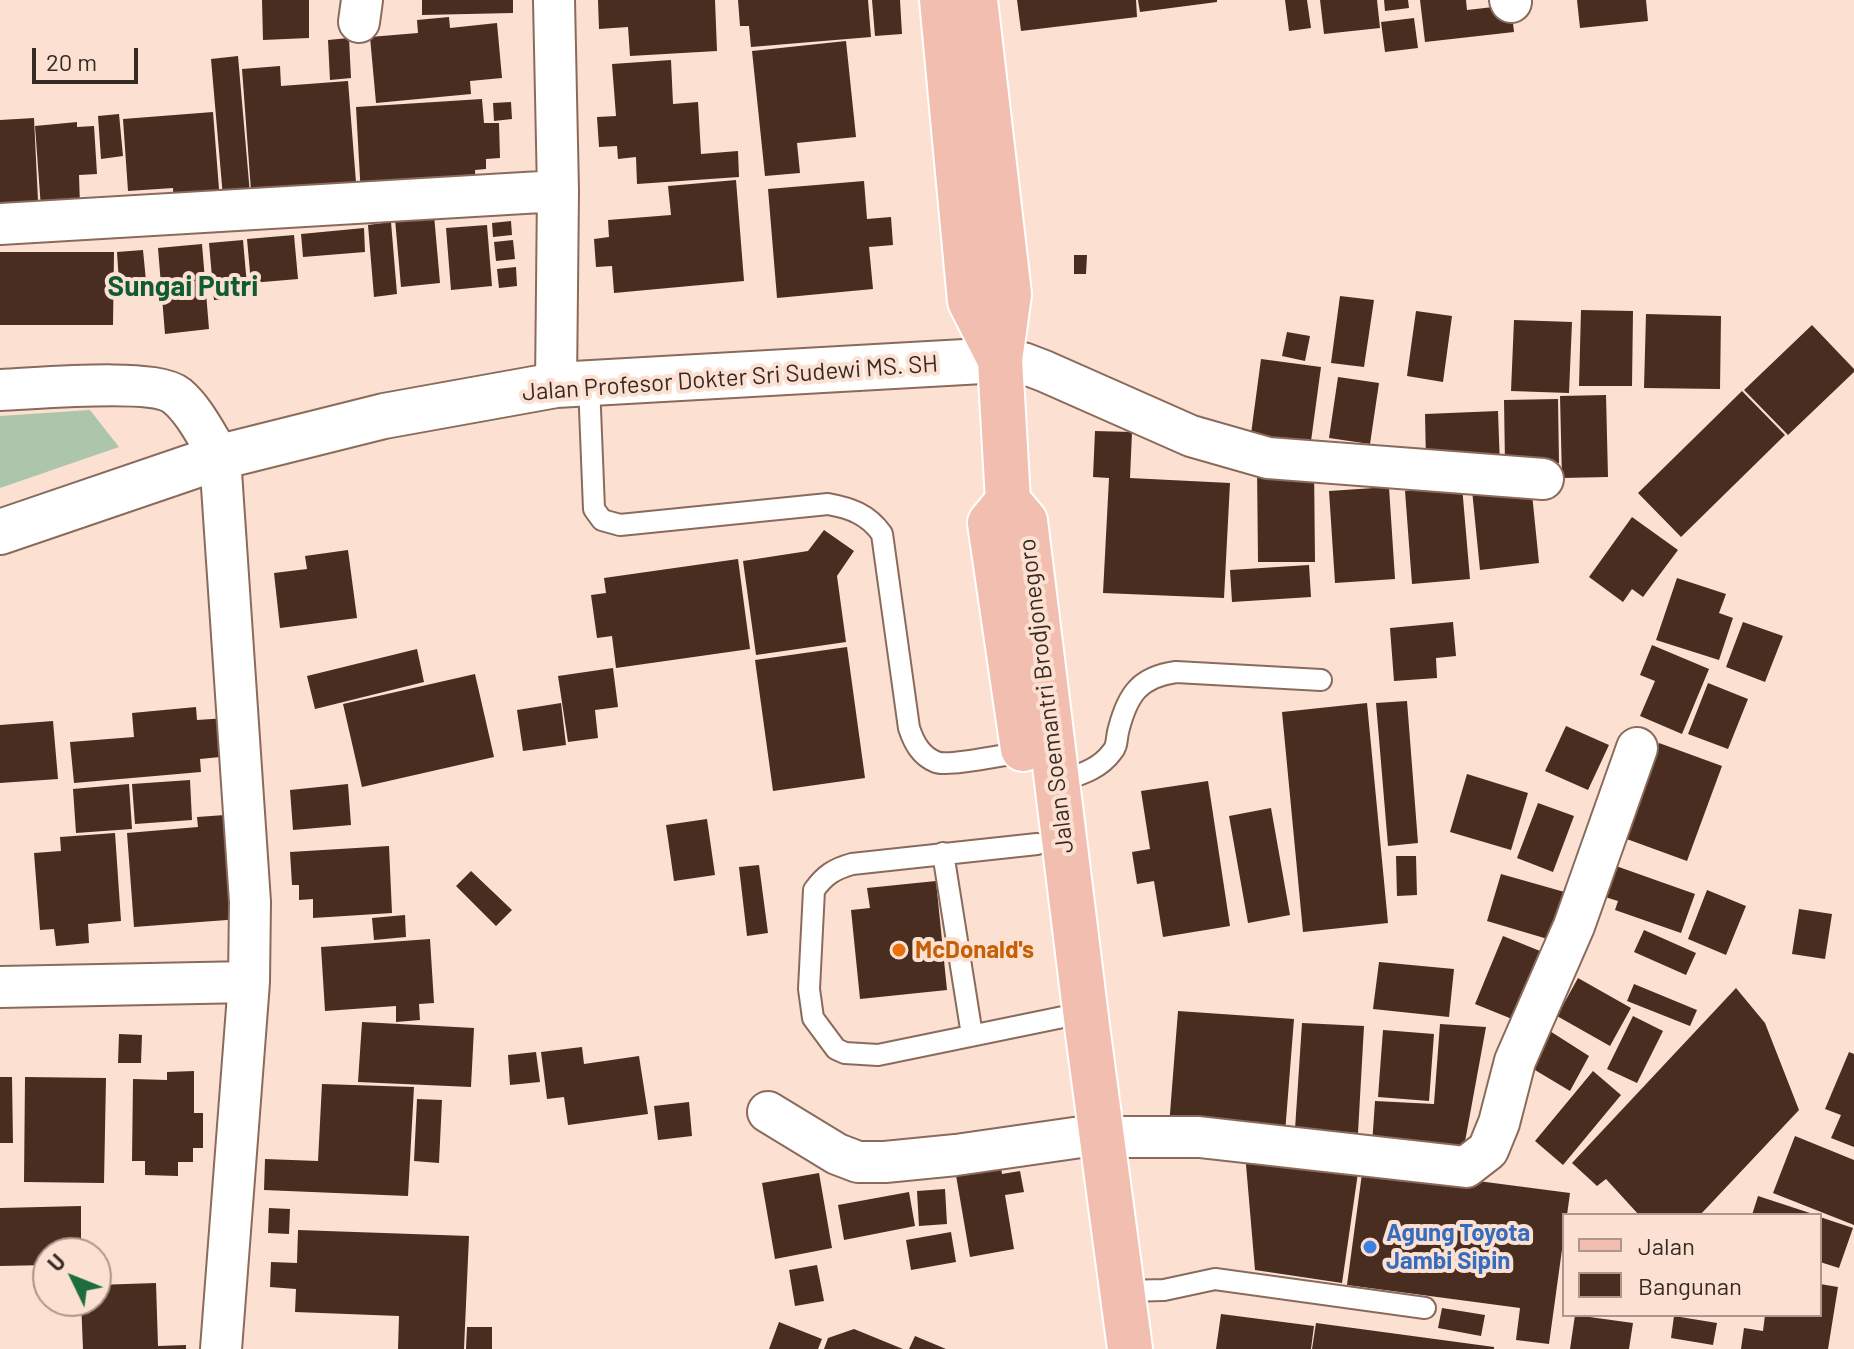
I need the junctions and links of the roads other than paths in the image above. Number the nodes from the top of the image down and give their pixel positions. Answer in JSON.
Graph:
{"nodes":[{"id":1,"x":554,"y":0,"type":"edge"},
{"id":2,"x":942,"y":0,"type":"edge"},
{"id":3,"x":975,"y":0,"type":"edge"},
{"id":4,"x":558,"y":191,"type":"junction"},
{"id":5,"x":0,"y":224,"type":"edge"},
{"id":6,"x":1000,"y":360,"type":"junction"},
{"id":7,"x":573,"y":384,"type":"junction"},
{"id":8,"x":0,"y":390,"type":"edge"},
{"id":9,"x":220,"y":457,"type":"junction"},
{"id":10,"x":1543,"y":479,"type":"dead end"},
{"id":11,"x":999,"y":512,"type":"junction"},
{"id":12,"x":0,"y":532,"type":"edge"},
{"id":13,"x":1321,"y":680,"type":"dead end"},
{"id":14,"x":1637,"y":748,"type":"dead end"},
{"id":15,"x":1024,"y":752,"type":"junction"},
{"id":16,"x":1058,"y":782,"type":"junction"},
{"id":17,"x":1037,"y":844,"type":"junction"},
{"id":18,"x":943,"y":853,"type":"junction"},
{"id":19,"x":249,"y":982,"type":"junction"},
{"id":20,"x":0,"y":987,"type":"edge"},
{"id":21,"x":1063,"y":1017,"type":"junction"},
{"id":22,"x":972,"y":1035,"type":"junction"},
{"id":23,"x":768,"y":1112,"type":"dead end"},
{"id":24,"x":1092,"y":1137,"type":"junction"},
{"id":25,"x":1124,"y":1291,"type":"junction"},
{"id":26,"x":1425,"y":1308,"type":"dead end"},
{"id":27,"x":221,"y":1349,"type":"edge"},
{"id":28,"x":1112,"y":1349,"type":"edge"},
{"id":29,"x":1130,"y":1349,"type":"edge"}],
"edges":[{"from":1,"to":4,"type":"street"},
{"from":2,"to":6,"type":"main road"},
{"from":3,"to":6,"type":"main road","name":"Jalan Soemantri Brodjonegoro"},
{"from":4,"to":5,"type":"street"},
{"from":4,"to":7,"type":"street"},
{"from":6,"to":7,"type":"main road","name":"Jalan Profesor Dokter Sri Sudewi MS. SH"},
{"from":6,"to":10,"type":"street"},
{"from":6,"to":11,"type":"main road","name":"Jalan Soemantri Brodjonegoro"},
{"from":7,"to":9,"type":"main road","name":"Jalan Profesor Dokter Sri Sudewi MS. SH"},
{"from":7,"to":15,"type":"lane"},
{"from":8,"to":9,"type":"street"},
{"from":9,"to":12,"type":"main road","name":"Jalan Profesor Dokter Sri Sudewi MS. SH"},
{"from":9,"to":19,"type":"street"},
{"from":11,"to":15,"type":"main road","name":"Jalan Soemantri Brodjonegoro"},
{"from":11,"to":16,"type":"main road","name":"Jalan Soemantri Brodjonegoro"},
{"from":13,"to":16,"type":"lane"},
{"from":14,"to":24,"type":"street"},
{"from":15,"to":17,"type":"main road","name":"Jalan Soemantri Brodjonegoro"},
{"from":16,"to":24,"type":"main road","name":"Jalan Soemantri Brodjonegoro"},
{"from":17,"to":18,"type":"lane"},
{"from":17,"to":21,"type":"main road","name":"Jalan Soemantri Brodjonegoro"},
{"from":18,"to":22,"type":"lane"},
{"from":18,"to":22,"type":"lane"},
{"from":19,"to":20,"type":"street"},
{"from":19,"to":27,"type":"street"},
{"from":21,"to":22,"type":"lane"},
{"from":21,"to":24,"type":"main road","name":"Jalan Soemantri Brodjonegoro"},
{"from":23,"to":24,"type":"street"},
{"from":24,"to":25,"type":"main road","name":"Jalan Soemantri Brodjonegoro"},
{"from":24,"to":28,"type":"main road","name":"Jalan Soemantri Brodjonegoro"},
{"from":25,"to":26,"type":"lane"},
{"from":25,"to":29,"type":"main road","name":"Jalan Soemantri Brodjonegoro"}]}
